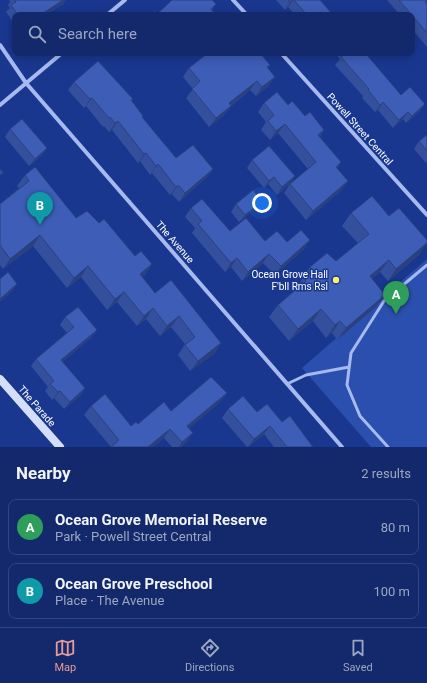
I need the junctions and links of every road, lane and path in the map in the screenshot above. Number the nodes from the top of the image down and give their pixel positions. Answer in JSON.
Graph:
{"nodes":[{"id":1,"x":125,"y":0,"type":"edge"},
{"id":2,"x":233,"y":0,"type":"edge"},
{"id":3,"x":111,"y":12,"type":"edge"},
{"id":4,"x":244,"y":12,"type":"edge"},
{"id":5,"x":0,"y":45,"type":"edge"},
{"id":6,"x":58,"y":56,"type":"edge"},
{"id":7,"x":284,"y":56,"type":"edge"},
{"id":8,"x":26,"y":83,"type":"junction"},
{"id":9,"x":0,"y":105,"type":"edge"},
{"id":10,"x":427,"y":215,"type":"edge"},
{"id":11,"x":427,"y":265,"type":"edge"},
{"id":12,"x":349,"y":367,"type":"junction"},
{"id":13,"x":0,"y":379,"type":"edge"},
{"id":14,"x":287,"y":384,"type":"junction"},
{"id":15,"x":60,"y":447,"type":"edge"},
{"id":16,"x":342,"y":447,"type":"edge"},
{"id":17,"x":388,"y":447,"type":"edge"}],
"edges":[{"from":1,"to":3,"type":"street"},
{"from":2,"to":4,"type":"street"},
{"from":5,"to":8,"type":"street","name":"The Avenue"},
{"from":6,"to":8,"type":"street"},
{"from":7,"to":10,"type":"street","name":"Powell Street Central"},
{"from":8,"to":9,"type":"street"},
{"from":8,"to":14,"type":"street","name":"The Avenue"},
{"from":11,"to":12,"type":"lane"},
{"from":12,"to":14,"type":"lane"},
{"from":12,"to":17,"type":"lane"},
{"from":13,"to":15,"type":"main road","name":"The Parade"},
{"from":14,"to":16,"type":"street","name":"The Avenue"}]}
